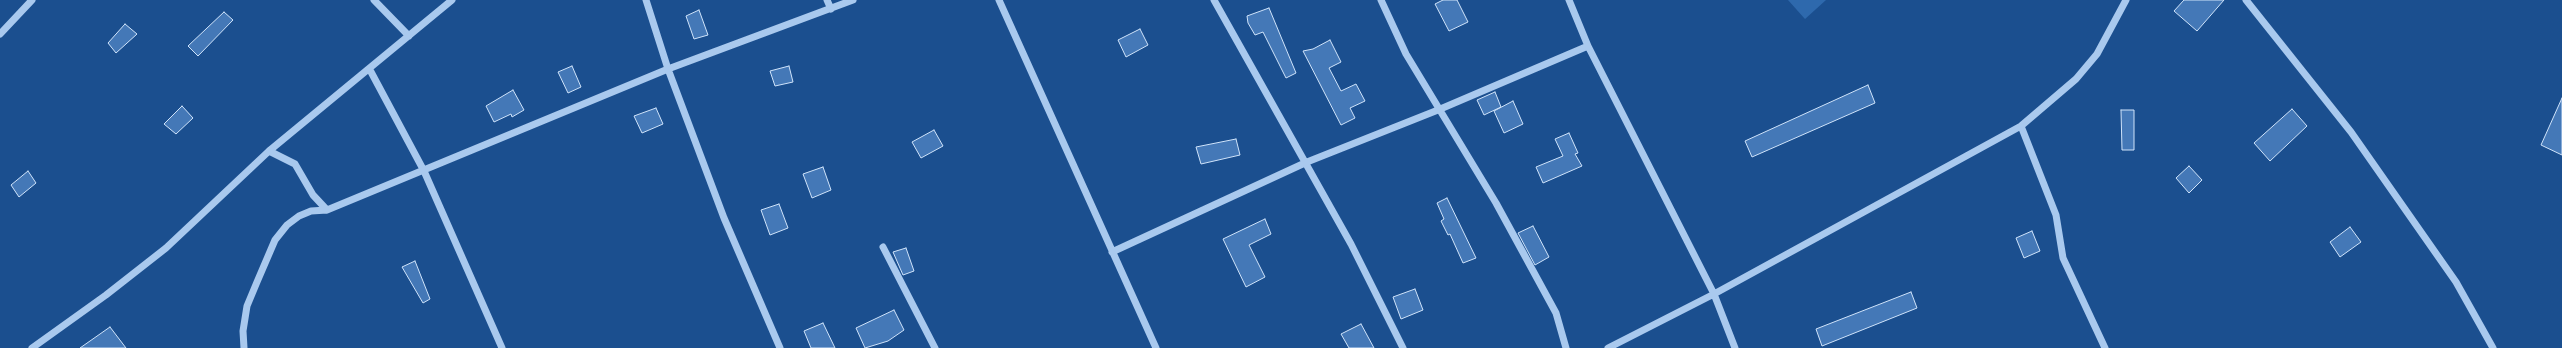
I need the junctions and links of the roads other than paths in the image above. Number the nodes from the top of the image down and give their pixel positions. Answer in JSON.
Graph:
{"nodes":[{"id":1,"x":32,"y":0,"type":"edge"},
{"id":2,"x":374,"y":0,"type":"edge"},
{"id":3,"x":452,"y":0,"type":"edge"},
{"id":4,"x":646,"y":0,"type":"edge"},
{"id":5,"x":827,"y":0,"type":"edge"},
{"id":6,"x":853,"y":0,"type":"edge"},
{"id":7,"x":999,"y":0,"type":"edge"},
{"id":8,"x":1214,"y":0,"type":"edge"},
{"id":9,"x":1381,"y":0,"type":"edge"},
{"id":10,"x":1569,"y":0,"type":"edge"},
{"id":11,"x":2126,"y":0,"type":"edge"},
{"id":12,"x":2246,"y":0,"type":"edge"},
{"id":13,"x":831,"y":9,"type":"junction"},
{"id":14,"x":0,"y":34,"type":"edge"},
{"id":15,"x":409,"y":36,"type":"junction"},
{"id":16,"x":1588,"y":46,"type":"junction"},
{"id":17,"x":668,"y":69,"type":"junction"},
{"id":18,"x":370,"y":70,"type":"junction"},
{"id":19,"x":1438,"y":110,"type":"junction"},
{"id":20,"x":2021,"y":126,"type":"junction"},
{"id":21,"x":269,"y":151,"type":"junction"},
{"id":22,"x":1307,"y":162,"type":"junction"},
{"id":23,"x":424,"y":171,"type":"junction"},
{"id":24,"x":327,"y":210,"type":"junction"},
{"id":25,"x":883,"y":247,"type":"dead end"},
{"id":26,"x":1112,"y":252,"type":"junction"},
{"id":27,"x":1714,"y":294,"type":"junction"},
{"id":28,"x":32,"y":348,"type":"edge"},
{"id":29,"x":244,"y":348,"type":"edge"},
{"id":30,"x":502,"y":348,"type":"edge"},
{"id":31,"x":780,"y":348,"type":"edge"},
{"id":32,"x":935,"y":348,"type":"edge"},
{"id":33,"x":1156,"y":348,"type":"edge"},
{"id":34,"x":1403,"y":348,"type":"edge"},
{"id":35,"x":1566,"y":348,"type":"edge"},
{"id":36,"x":1608,"y":348,"type":"edge"},
{"id":37,"x":1735,"y":348,"type":"edge"},
{"id":38,"x":2105,"y":348,"type":"edge"},
{"id":39,"x":2494,"y":348,"type":"edge"}],
"edges":[{"from":1,"to":14,"type":"street"},
{"from":2,"to":15,"type":"street"},
{"from":3,"to":15,"type":"street"},
{"from":4,"to":17,"type":"street"},
{"from":5,"to":13,"type":"street"},
{"from":6,"to":13,"type":"street"},
{"from":7,"to":26,"type":"street"},
{"from":8,"to":22,"type":"street"},
{"from":9,"to":19,"type":"street"},
{"from":10,"to":16,"type":"street"},
{"from":11,"to":20,"type":"street"},
{"from":12,"to":39,"type":"street"},
{"from":13,"to":17,"type":"street"},
{"from":15,"to":18,"type":"street"},
{"from":16,"to":19,"type":"street"},
{"from":16,"to":27,"type":"street"},
{"from":17,"to":23,"type":"street"},
{"from":17,"to":31,"type":"street"},
{"from":18,"to":21,"type":"street"},
{"from":18,"to":23,"type":"street"},
{"from":19,"to":22,"type":"street"},
{"from":19,"to":35,"type":"street"},
{"from":20,"to":27,"type":"street"},
{"from":20,"to":38,"type":"street"},
{"from":21,"to":24,"type":"street"},
{"from":21,"to":28,"type":"street"},
{"from":22,"to":26,"type":"street"},
{"from":22,"to":34,"type":"street"},
{"from":23,"to":24,"type":"street"},
{"from":23,"to":30,"type":"street"},
{"from":24,"to":29,"type":"street"},
{"from":25,"to":32,"type":"street"},
{"from":26,"to":33,"type":"street"},
{"from":27,"to":36,"type":"street"},
{"from":27,"to":37,"type":"street"}]}
